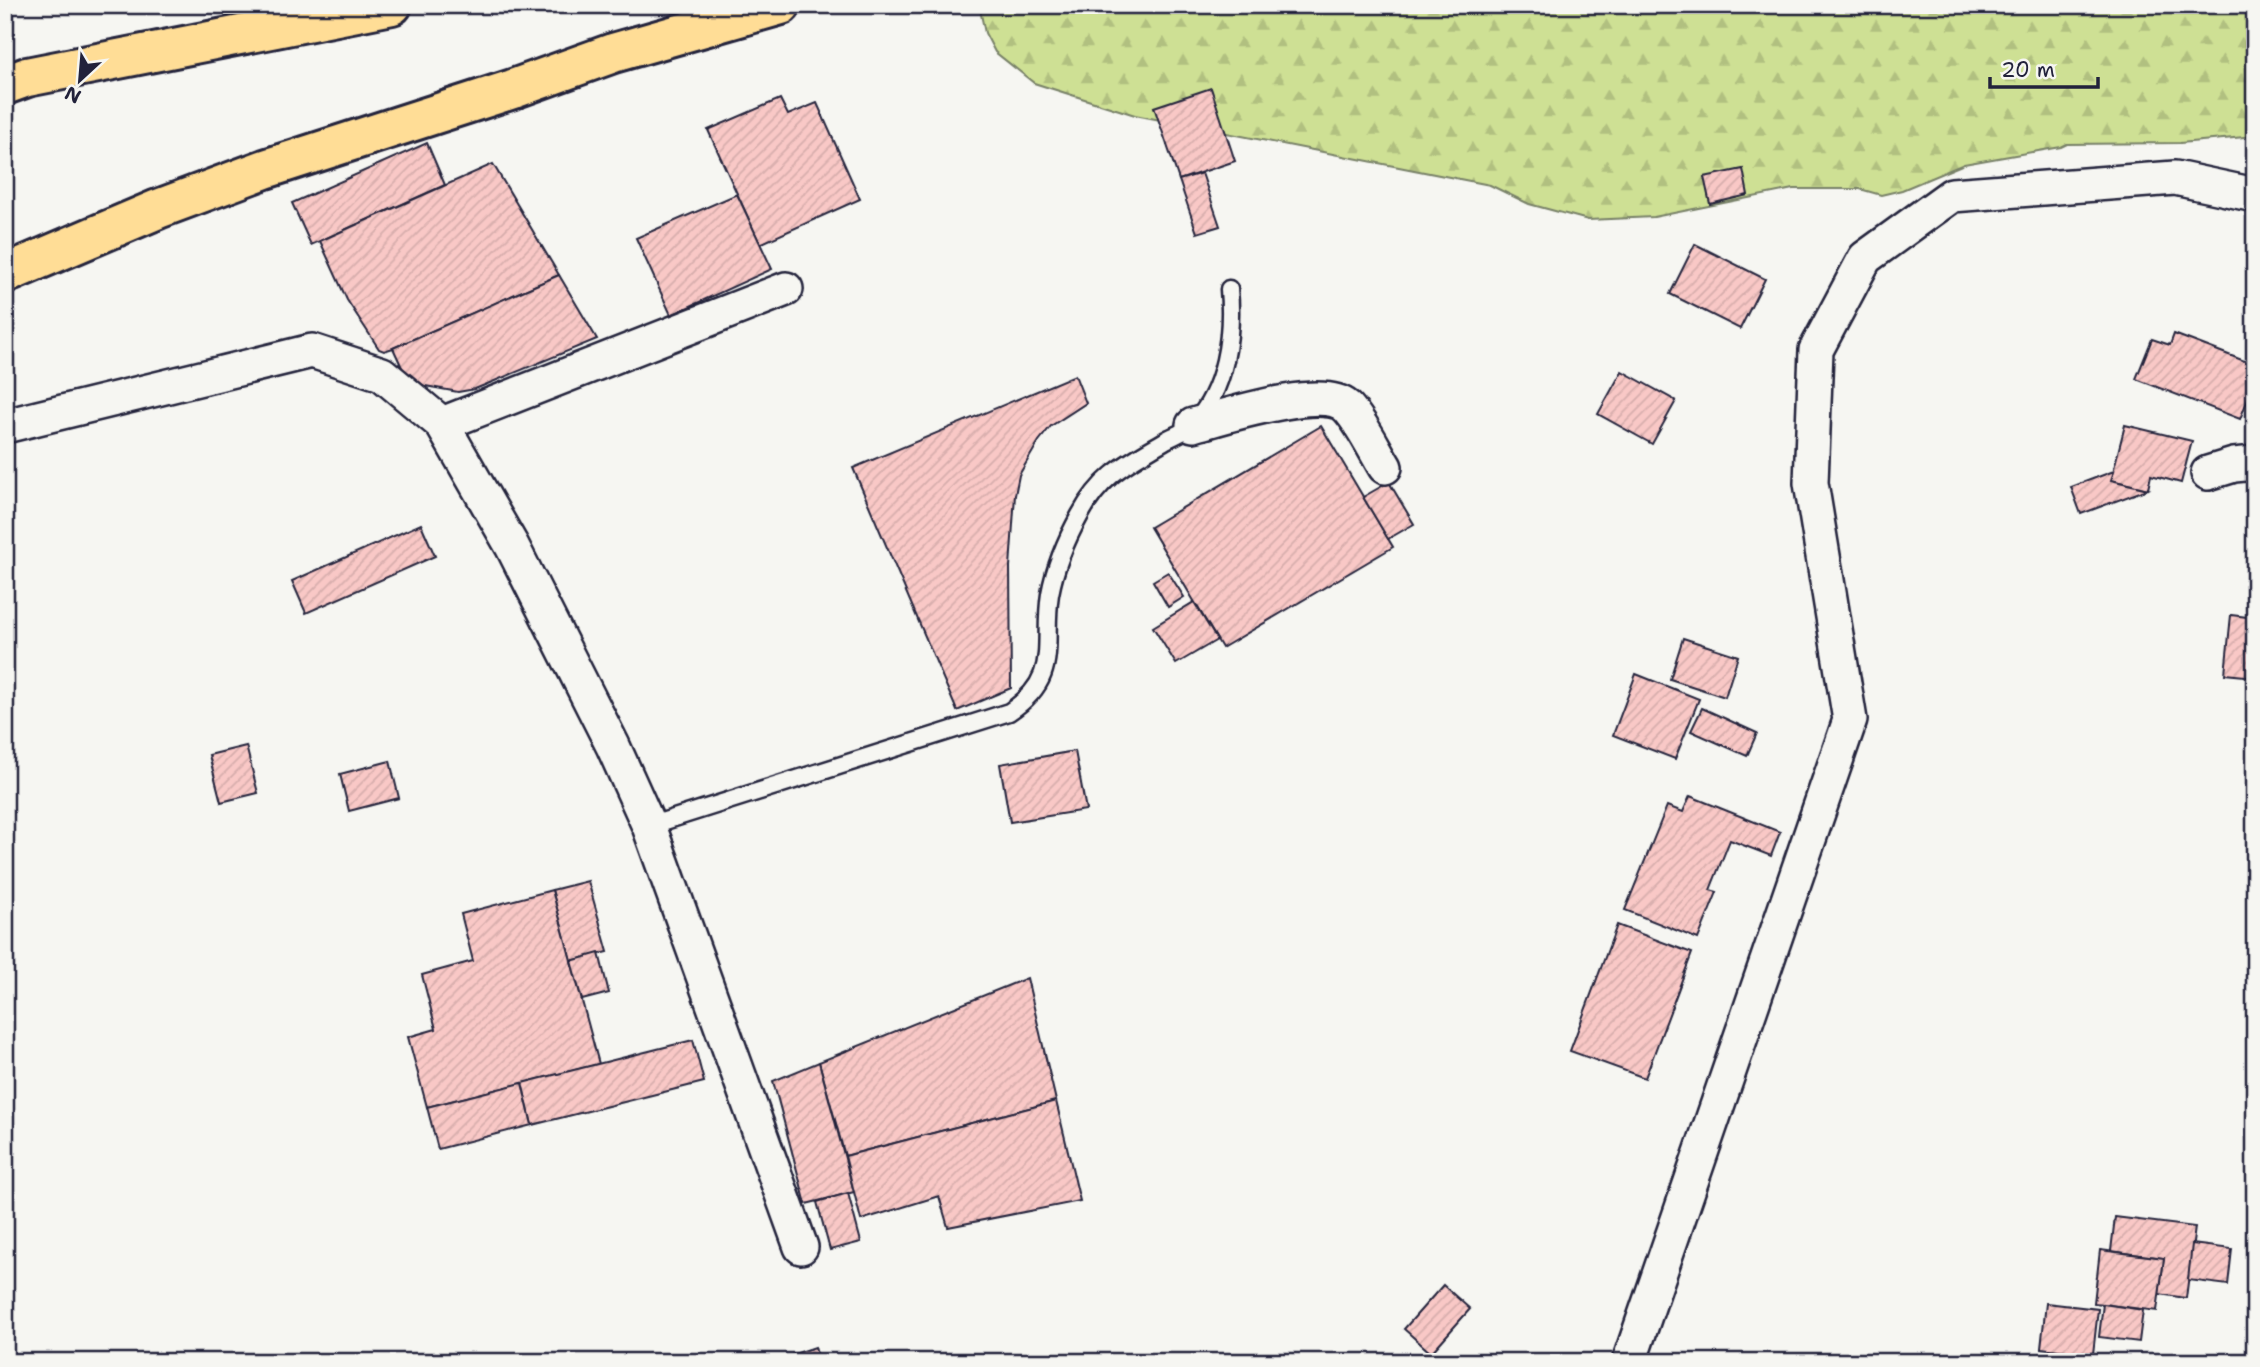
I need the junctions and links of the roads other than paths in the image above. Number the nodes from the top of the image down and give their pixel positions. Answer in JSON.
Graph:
{"nodes":[{"id":1,"x":392,"y":5,"type":"edge"},
{"id":2,"x":781,"y":5,"type":"edge"},
{"id":3,"x":16,"y":81,"type":"edge"},
{"id":4,"x":2255,"y":195,"type":"edge"},
{"id":5,"x":5,"y":274,"type":"edge"},
{"id":6,"x":786,"y":289,"type":"dead end"},
{"id":7,"x":1229,"y":289,"type":"dead end"},
{"id":8,"x":442,"y":424,"type":"junction"},
{"id":9,"x":1193,"y":425,"type":"junction"},
{"id":10,"x":5,"y":426,"type":"edge"},
{"id":11,"x":2255,"y":463,"type":"edge"},
{"id":12,"x":1385,"y":467,"type":"dead end"},
{"id":13,"x":2208,"y":473,"type":"dead end"},
{"id":14,"x":649,"y":826,"type":"junction"},
{"id":15,"x":801,"y":1247,"type":"dead end"},
{"id":16,"x":1629,"y":1362,"type":"edge"}],
"edges":[{"from":1,"to":3,"type":"highway"},
{"from":2,"to":5,"type":"highway"},
{"from":4,"to":16,"type":"street"},
{"from":6,"to":8,"type":"street"},
{"from":7,"to":9,"type":"lane"},
{"from":8,"to":10,"type":"street"},
{"from":8,"to":14,"type":"street"},
{"from":9,"to":12,"type":"street"},
{"from":9,"to":14,"type":"lane"},
{"from":11,"to":13,"type":"street"},
{"from":14,"to":15,"type":"street"}]}
